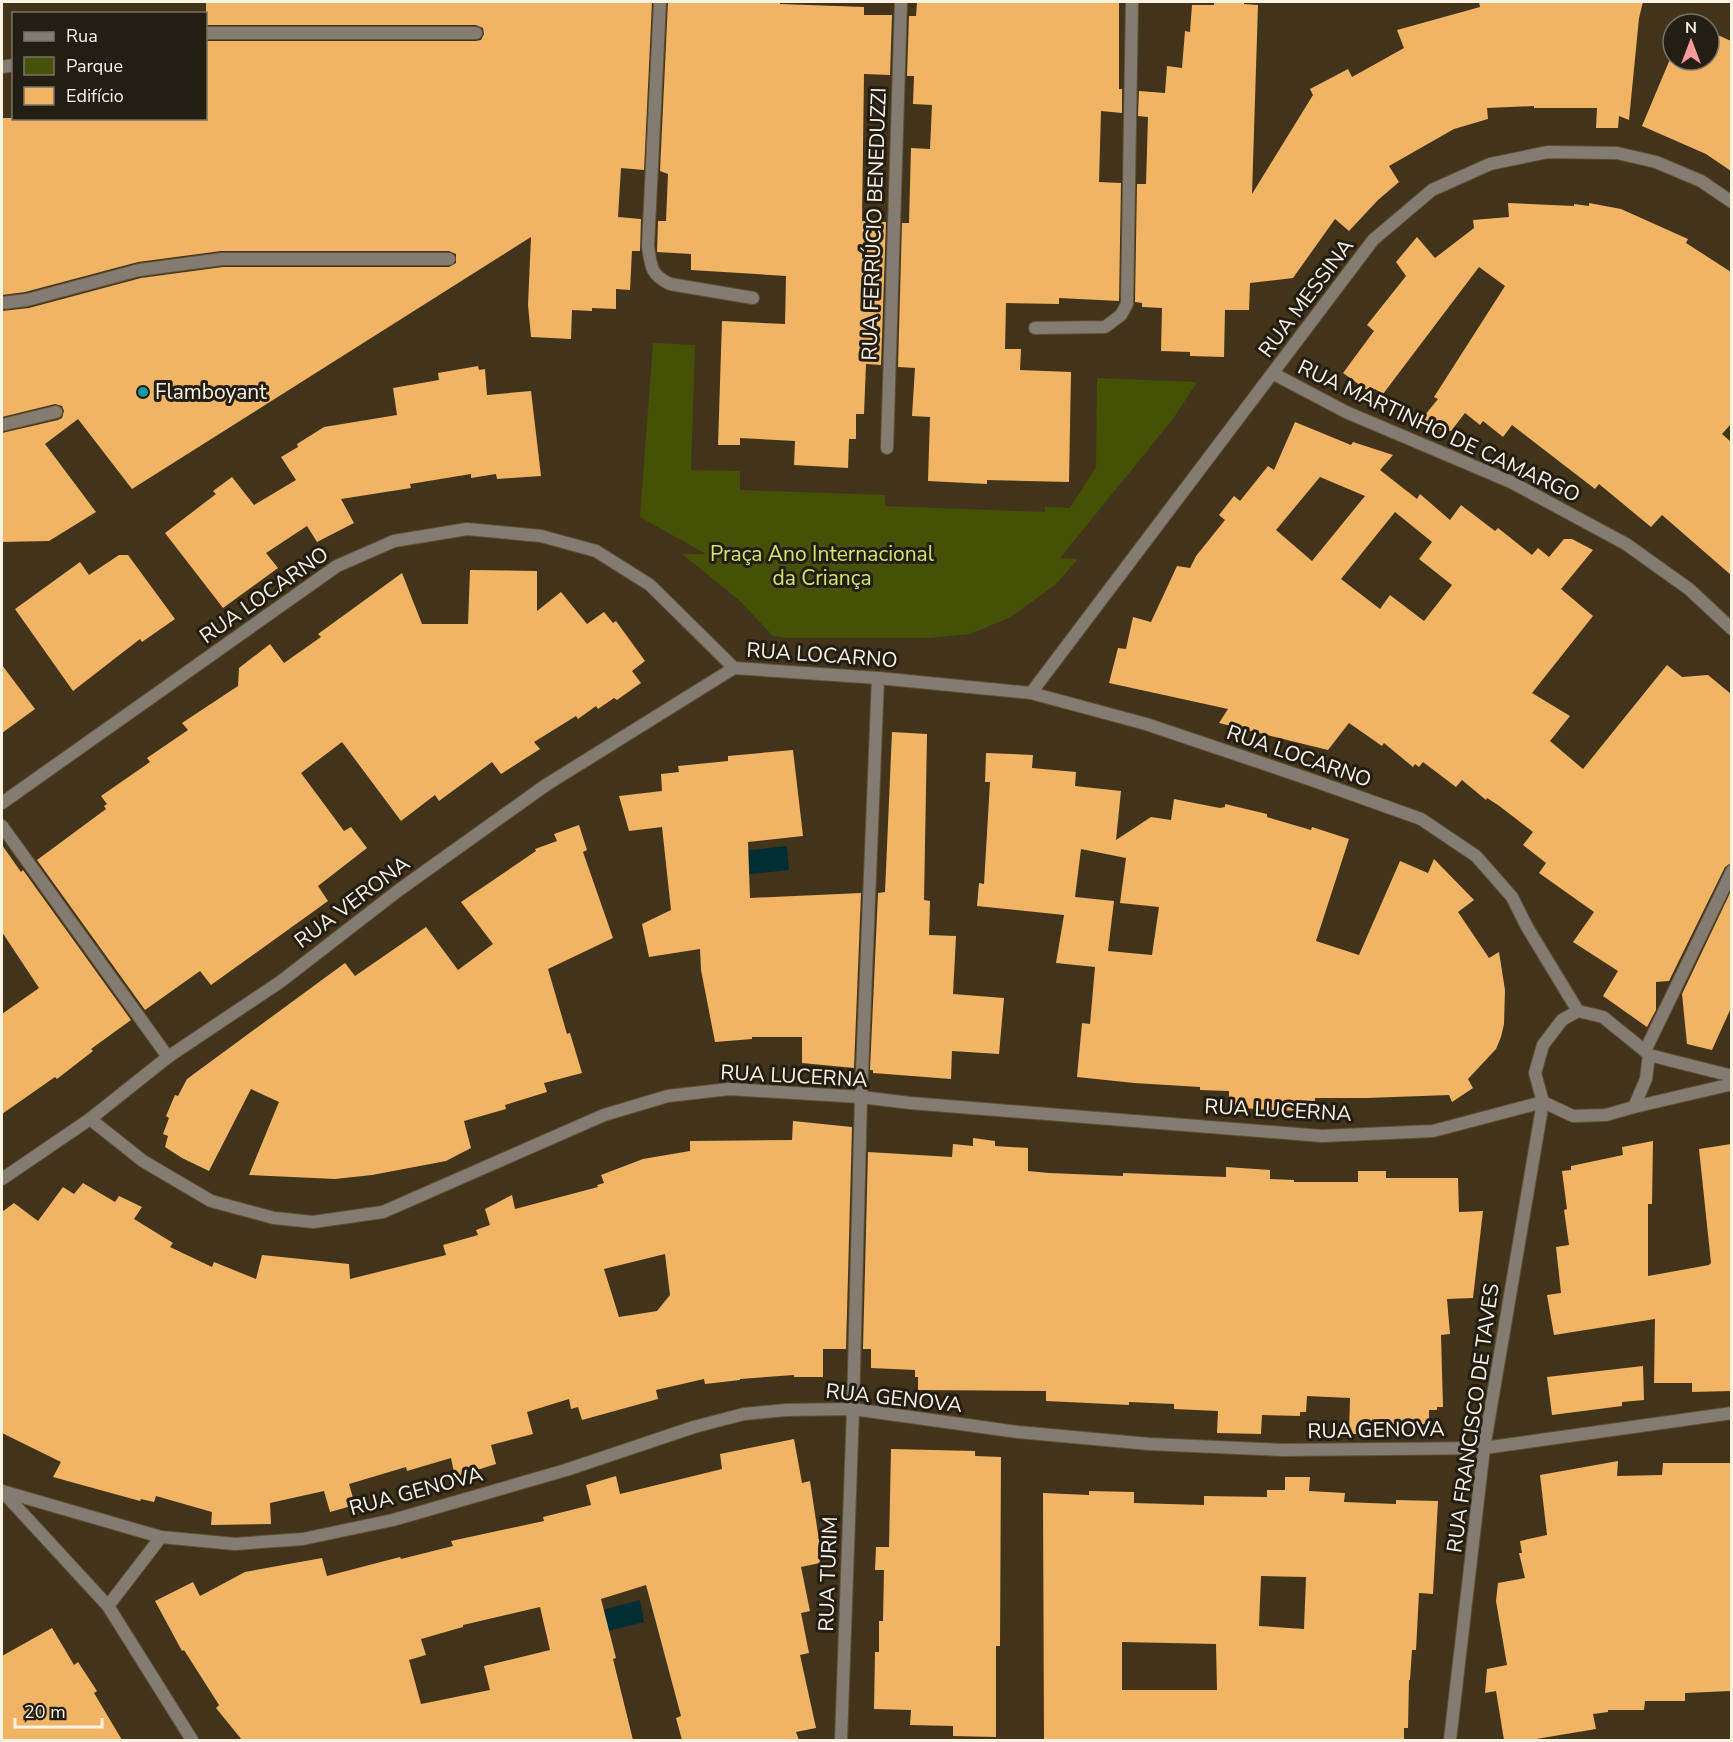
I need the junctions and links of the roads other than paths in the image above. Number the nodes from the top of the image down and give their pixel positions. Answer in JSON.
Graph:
{"nodes":[{"id":1,"x":660,"y":2,"type":"edge"},
{"id":2,"x":901,"y":2,"type":"edge"},
{"id":3,"x":1132,"y":2,"type":"edge"},
{"id":4,"x":207,"y":33,"type":"edge"},
{"id":5,"x":476,"y":33,"type":"dead end"},
{"id":6,"x":1731,"y":202,"type":"edge"},
{"id":7,"x":449,"y":259,"type":"dead end"},
{"id":8,"x":753,"y":298,"type":"dead end"},
{"id":9,"x":2,"y":303,"type":"edge"},
{"id":10,"x":1035,"y":328,"type":"dead end"},
{"id":11,"x":1274,"y":374,"type":"junction"},
{"id":12,"x":56,"y":412,"type":"dead end"},
{"id":13,"x":2,"y":425,"type":"edge"},
{"id":14,"x":887,"y":448,"type":"dead end"},
{"id":15,"x":1731,"y":629,"type":"edge"},
{"id":16,"x":734,"y":668,"type":"junction"},
{"id":17,"x":878,"y":678,"type":"junction"},
{"id":18,"x":1031,"y":693,"type":"junction"},
{"id":19,"x":2,"y":803,"type":"edge"},
{"id":20,"x":2,"y":826,"type":"edge"},
{"id":21,"x":1731,"y":871,"type":"edge"},
{"id":22,"x":1578,"y":1011,"type":"junction"},
{"id":23,"x":1647,"y":1053,"type":"junction"},
{"id":24,"x":168,"y":1057,"type":"junction"},
{"id":25,"x":1731,"y":1076,"type":"edge"},
{"id":26,"x":1731,"y":1084,"type":"edge"},
{"id":27,"x":861,"y":1097,"type":"junction"},
{"id":28,"x":1543,"y":1102,"type":"junction"},
{"id":29,"x":1634,"y":1107,"type":"junction"},
{"id":30,"x":90,"y":1119,"type":"junction"},
{"id":31,"x":2,"y":1179,"type":"edge"},
{"id":32,"x":853,"y":1409,"type":"junction"},
{"id":33,"x":1731,"y":1413,"type":"edge"},
{"id":34,"x":1484,"y":1448,"type":"junction"},
{"id":35,"x":2,"y":1491,"type":"edge"},
{"id":36,"x":161,"y":1537,"type":"junction"},
{"id":37,"x":108,"y":1606,"type":"junction"},
{"id":38,"x":192,"y":1740,"type":"edge"},
{"id":39,"x":842,"y":1740,"type":"edge"},
{"id":40,"x":1450,"y":1740,"type":"edge"}],
"edges":[{"from":1,"to":8,"type":"street"},
{"from":2,"to":14,"type":"street","name":"RUA FERRÚCIO BENEDUZZI"},
{"from":3,"to":10,"type":"street"},
{"from":4,"to":5,"type":"street"},
{"from":6,"to":11,"type":"street","name":"RUA MESSINA"},
{"from":7,"to":9,"type":"street"},
{"from":11,"to":15,"type":"street","name":"RUA MARTINHO DE CAMARGO"},
{"from":11,"to":18,"type":"street","name":"RUA MESSINA"},
{"from":12,"to":13,"type":"street"},
{"from":16,"to":17,"type":"street","name":"RUA LOCARNO"},
{"from":16,"to":19,"type":"street","name":"RUA LOCARNO"},
{"from":16,"to":24,"type":"street","name":"RUA VERONA"},
{"from":17,"to":18,"type":"street","name":"RUA LOCARNO"},
{"from":17,"to":27,"type":"street","name":"RUA TURIM"},
{"from":18,"to":22,"type":"street","name":"RUA LOCARNO"},
{"from":20,"to":24,"type":"street"},
{"from":21,"to":23,"type":"street"},
{"from":22,"to":23,"type":"street"},
{"from":22,"to":28,"type":"street"},
{"from":23,"to":25,"type":"street"},
{"from":23,"to":29,"type":"street"},
{"from":24,"to":30,"type":"street","name":"RUA VERONA"},
{"from":26,"to":29,"type":"street"},
{"from":27,"to":28,"type":"street","name":"RUA LUCERNA"},
{"from":27,"to":30,"type":"street","name":"RUA LUCERNA"},
{"from":27,"to":32,"type":"street","name":"RUA TURIM"},
{"from":28,"to":29,"type":"street"},
{"from":28,"to":34,"type":"street","name":"RUA FRANCISCO DE TAVES"},
{"from":30,"to":31,"type":"street","name":"RUA VERONA"},
{"from":32,"to":34,"type":"street","name":"RUA GENOVA"},
{"from":32,"to":36,"type":"street","name":"RUA GENOVA"},
{"from":32,"to":39,"type":"street","name":"RUA TURIM"},
{"from":33,"to":34,"type":"street","name":"RUA GENOVA"},
{"from":34,"to":40,"type":"street","name":"RUA FRANCISCO DE TAVES"},
{"from":35,"to":36,"type":"street","name":"RUA GENOVA"},
{"from":35,"to":37,"type":"street"},
{"from":36,"to":37,"type":"street"},
{"from":37,"to":38,"type":"street"}]}
